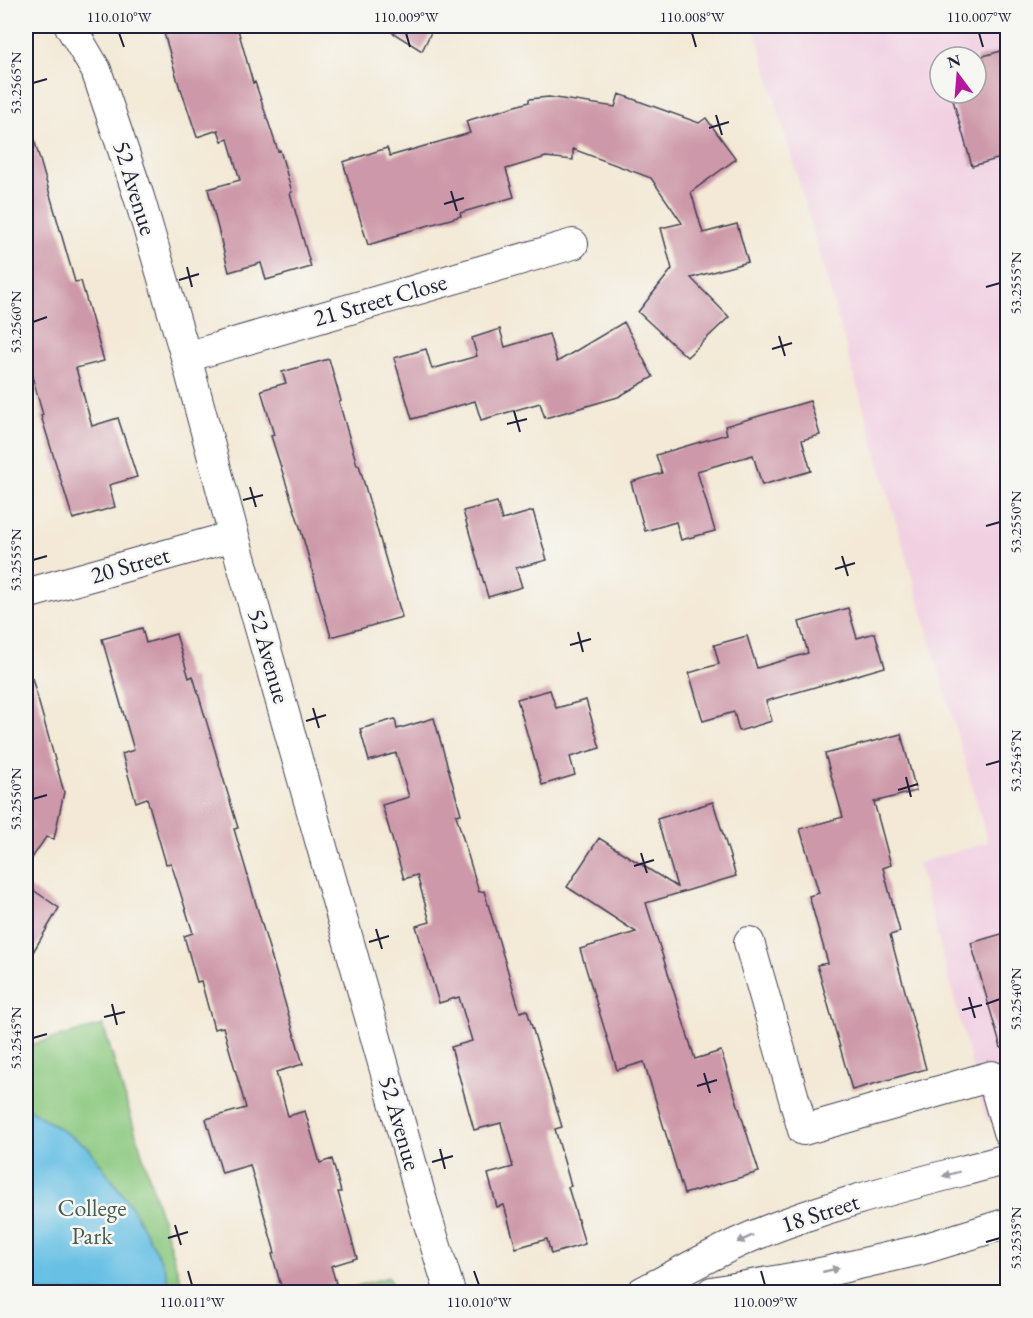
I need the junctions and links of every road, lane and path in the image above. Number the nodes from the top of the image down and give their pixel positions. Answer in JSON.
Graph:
{"nodes":[{"id":1,"x":70,"y":26,"type":"edge"},
{"id":2,"x":573,"y":244,"type":"dead end"},
{"id":3,"x":186,"y":357,"type":"junction"},
{"id":4,"x":234,"y":536,"type":"junction"},
{"id":5,"x":26,"y":594,"type":"edge"},
{"id":6,"x":749,"y":942,"type":"dead end"},
{"id":7,"x":1008,"y":1132,"type":"edge"},
{"id":8,"x":1008,"y":1159,"type":"edge"},
{"id":9,"x":1008,"y":1223,"type":"edge"},
{"id":10,"x":450,"y":1293,"type":"edge"},
{"id":11,"x":642,"y":1293,"type":"edge"},
{"id":12,"x":712,"y":1293,"type":"edge"}],
"edges":[{"from":1,"to":3,"type":"street","name":"52 Avenue"},
{"from":2,"to":3,"type":"street","name":"21 Street Close"},
{"from":3,"to":4,"type":"street","name":"52 Avenue"},
{"from":4,"to":5,"type":"street","name":"20 Street"},
{"from":4,"to":10,"type":"street","name":"52 Avenue"},
{"from":6,"to":7,"type":"street"},
{"from":8,"to":11,"type":"street","name":"18 Street","one_way":true},
{"from":12,"to":9,"type":"street","one_way":true}]}
